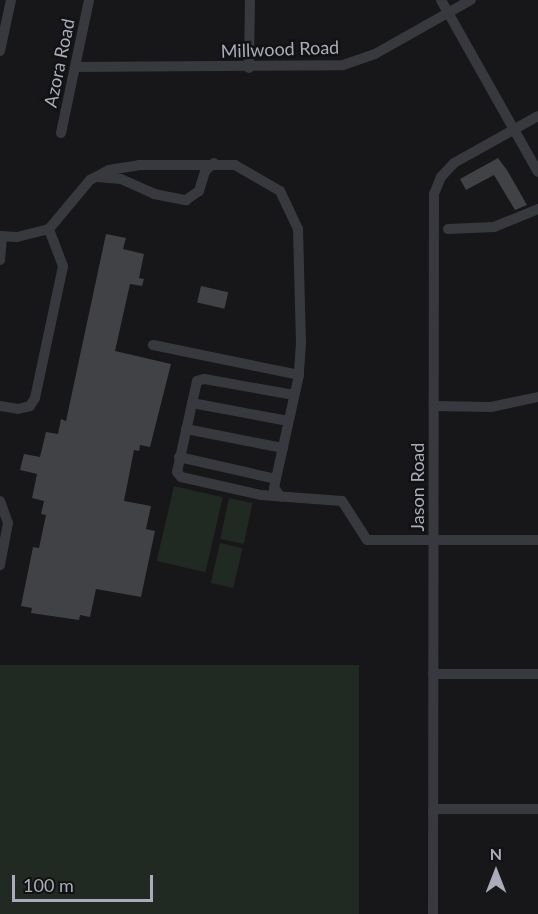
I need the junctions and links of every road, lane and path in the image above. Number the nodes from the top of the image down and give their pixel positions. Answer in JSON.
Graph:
{"nodes":[{"id":1,"x":11,"y":0,"type":"edge"},
{"id":2,"x":89,"y":0,"type":"edge"},
{"id":3,"x":250,"y":0,"type":"edge"},
{"id":4,"x":441,"y":0,"type":"edge"},
{"id":5,"x":471,"y":0,"type":"edge"},
{"id":6,"x":448,"y":13,"type":"junction"},
{"id":7,"x":0,"y":51,"type":"edge"},
{"id":8,"x":75,"y":67,"type":"junction"},
{"id":9,"x":249,"y":68,"type":"junction"},
{"id":10,"x":538,"y":116,"type":"edge"},
{"id":11,"x":514,"y":129,"type":"junction"},
{"id":12,"x":61,"y":134,"type":"dead end"},
{"id":13,"x":214,"y":163,"type":"junction"},
{"id":14,"x":538,"y":172,"type":"edge"},
{"id":15,"x":96,"y":177,"type":"junction"},
{"id":16,"x":538,"y":209,"type":"edge"},
{"id":17,"x":49,"y":229,"type":"junction"},
{"id":18,"x":448,"y":229,"type":"dead end"},
{"id":19,"x":1,"y":236,"type":"edge"},
{"id":20,"x":0,"y":260,"type":"edge"},
{"id":21,"x":153,"y":345,"type":"dead end"},
{"id":22,"x":299,"y":375,"type":"junction"},
{"id":23,"x":294,"y":395,"type":"junction"},
{"id":24,"x":538,"y":398,"type":"edge"},
{"id":25,"x":192,"y":403,"type":"junction"},
{"id":26,"x":0,"y":406,"type":"edge"},
{"id":27,"x":434,"y":406,"type":"junction"},
{"id":28,"x":288,"y":422,"type":"junction"},
{"id":29,"x":186,"y":429,"type":"junction"},
{"id":30,"x":283,"y":448,"type":"junction"},
{"id":31,"x":179,"y":457,"type":"junction"},
{"id":32,"x":276,"y":479,"type":"junction"},
{"id":33,"x":281,"y":497,"type":"junction"},
{"id":34,"x":0,"y":501,"type":"edge"},
{"id":35,"x":538,"y":540,"type":"edge"},
{"id":36,"x":433,"y":541,"type":"junction"},
{"id":37,"x":0,"y":564,"type":"edge"},
{"id":38,"x":433,"y":674,"type":"junction"},
{"id":39,"x":538,"y":674,"type":"edge"},
{"id":40,"x":433,"y":809,"type":"junction"},
{"id":41,"x":538,"y":809,"type":"edge"},
{"id":42,"x":433,"y":914,"type":"edge"}],
"edges":[{"from":1,"to":7,"type":"street"},
{"from":2,"to":8,"type":"street","name":"Azora Road"},
{"from":3,"to":9,"type":"street"},
{"from":4,"to":6,"type":"street"},
{"from":5,"to":6,"type":"street","name":"Millwood Road"},
{"from":6,"to":9,"type":"street","name":"Millwood Road"},
{"from":6,"to":11,"type":"street"},
{"from":8,"to":9,"type":"street","name":"Millwood Road"},
{"from":8,"to":12,"type":"street","name":"Azora Road"},
{"from":10,"to":11,"type":"street","name":"Jason Road"},
{"from":11,"to":14,"type":"street"},
{"from":11,"to":27,"type":"street","name":"Jason Road"},
{"from":13,"to":15,"type":"street"},
{"from":13,"to":15,"type":"street"},
{"from":13,"to":22,"type":"street"},
{"from":15,"to":17,"type":"street"},
{"from":16,"to":18,"type":"street"},
{"from":17,"to":19,"type":"street"},
{"from":17,"to":26,"type":"street"},
{"from":19,"to":20,"type":"street"},
{"from":21,"to":22,"type":"street"},
{"from":22,"to":23,"type":"street"},
{"from":23,"to":25,"type":"street"},
{"from":23,"to":28,"type":"street"},
{"from":24,"to":27,"type":"street"},
{"from":25,"to":28,"type":"street"},
{"from":25,"to":29,"type":"street"},
{"from":27,"to":36,"type":"street","name":"Jason Road"},
{"from":28,"to":30,"type":"street"},
{"from":29,"to":30,"type":"street"},
{"from":29,"to":31,"type":"street"},
{"from":30,"to":32,"type":"street"},
{"from":31,"to":32,"type":"street"},
{"from":31,"to":33,"type":"street"},
{"from":32,"to":33,"type":"street"},
{"from":33,"to":36,"type":"street"},
{"from":34,"to":37,"type":"street"},
{"from":35,"to":36,"type":"street"},
{"from":36,"to":38,"type":"street","name":"Jason Road"},
{"from":38,"to":39,"type":"street"},
{"from":38,"to":40,"type":"street","name":"Jason Road"},
{"from":40,"to":41,"type":"street"},
{"from":40,"to":42,"type":"street","name":"Jason Road"}]}
